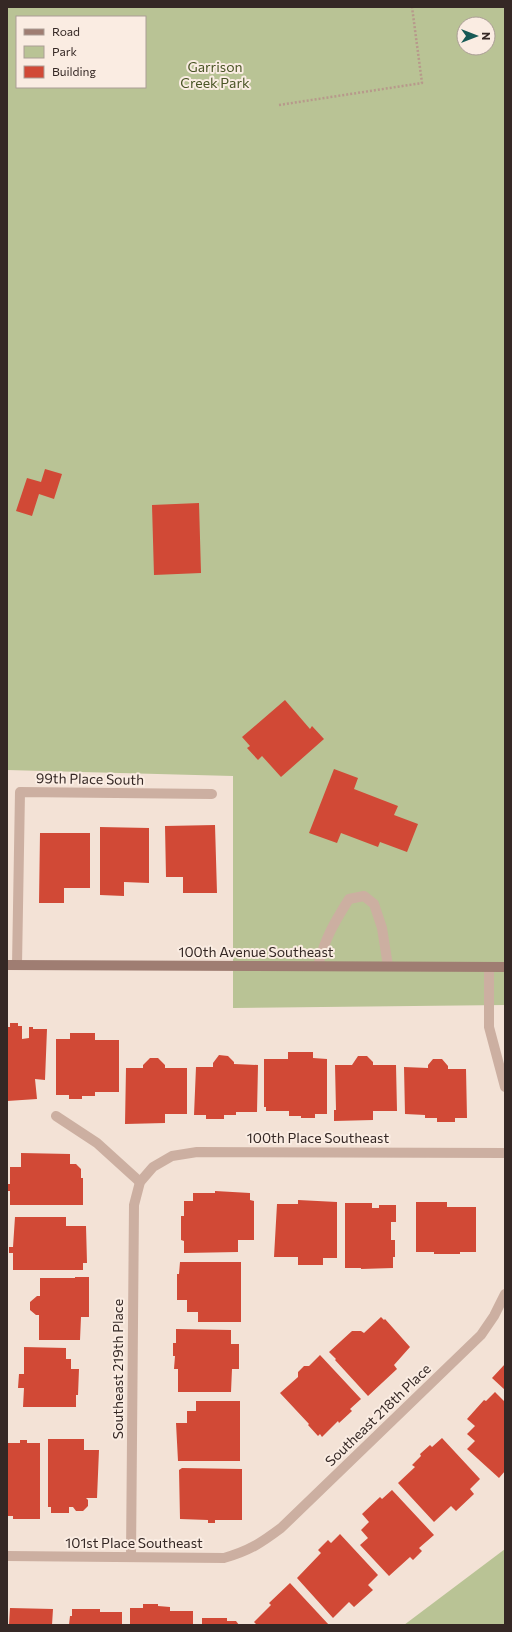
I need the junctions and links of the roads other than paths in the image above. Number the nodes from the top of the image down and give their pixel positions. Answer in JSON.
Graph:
{"nodes":[{"id":1,"x":212,"y":794,"type":"dead end"},
{"id":2,"x":12,"y":965,"type":"edge"},
{"id":3,"x":318,"y":966,"type":"junction"},
{"id":4,"x":388,"y":966,"type":"junction"},
{"id":5,"x":489,"y":967,"type":"junction"},
{"id":6,"x":505,"y":967,"type":"edge"},
{"id":7,"x":505,"y":1087,"type":"edge"},
{"id":8,"x":56,"y":1116,"type":"dead end"},
{"id":9,"x":505,"y":1153,"type":"edge"},
{"id":10,"x":140,"y":1182,"type":"junction"},
{"id":11,"x":505,"y":1294,"type":"edge"},
{"id":12,"x":258,"y":1545,"type":"joint"},
{"id":13,"x":7,"y":1556,"type":"edge"},
{"id":14,"x":131,"y":1557,"type":"junction"}],
"edges":[{"from":1,"to":2,"type":"street","name":"99th Place South"},
{"from":2,"to":3,"type":"street","name":"100th Avenue Southeast"},
{"from":3,"to":4,"type":"street","name":"100th Avenue Southeast"},
{"from":3,"to":4,"type":"street"},
{"from":4,"to":5,"type":"street","name":"100th Avenue Southeast"},
{"from":5,"to":6,"type":"street","name":"100th Avenue Southeast"},
{"from":5,"to":7,"type":"street"},
{"from":8,"to":10,"type":"street"},
{"from":9,"to":10,"type":"street","name":"100th Place Southeast"},
{"from":10,"to":14,"type":"street","name":"Southeast 219th Place"},
{"from":11,"to":12,"type":"street","name":"Southeast 218th Place"},
{"from":12,"to":14,"type":"street","name":"101st Place Southeast"},
{"from":13,"to":14,"type":"street","name":"101st Place Southeast"}]}
